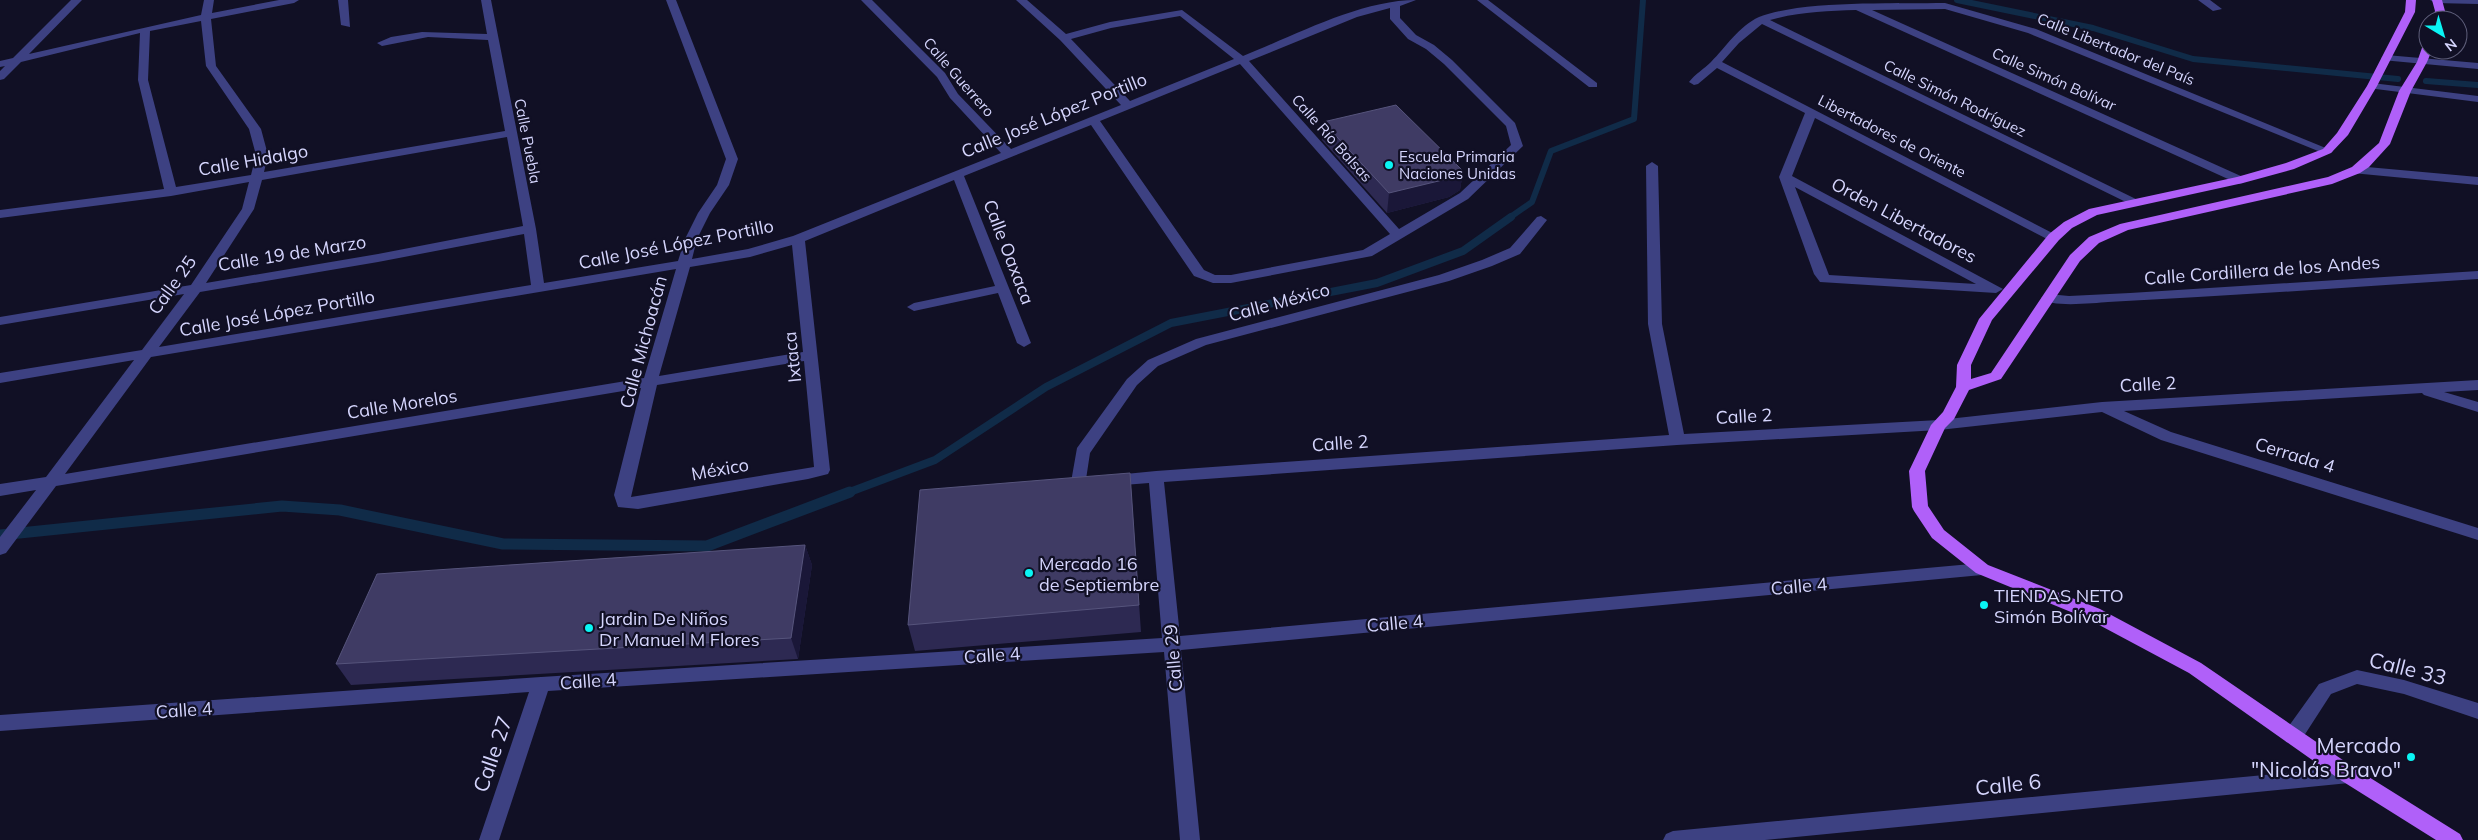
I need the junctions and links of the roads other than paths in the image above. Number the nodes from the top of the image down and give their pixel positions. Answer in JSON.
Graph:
{"nodes":[{"id":1,"x":77,"y":0,"type":"edge"},
{"id":2,"x":209,"y":0,"type":"edge"},
{"id":3,"x":294,"y":0,"type":"edge"},
{"id":4,"x":343,"y":0,"type":"edge"},
{"id":5,"x":486,"y":0,"type":"edge"},
{"id":6,"x":671,"y":0,"type":"edge"},
{"id":7,"x":866,"y":0,"type":"edge"},
{"id":8,"x":1021,"y":0,"type":"edge"},
{"id":9,"x":1411,"y":0,"type":"edge"},
{"id":10,"x":1482,"y":0,"type":"edge"},
{"id":11,"x":2203,"y":0,"type":"edge"},
{"id":12,"x":2411,"y":0,"type":"edge"},
{"id":13,"x":2436,"y":0,"type":"edge"},
{"id":14,"x":2478,"y":1,"type":"edge"},
{"id":15,"x":1395,"y":3,"type":"junction"},
{"id":16,"x":1856,"y":6,"type":"junction"},
{"id":17,"x":2217,"y":9,"type":"dead end"},
{"id":18,"x":206,"y":17,"type":"junction"},
{"id":19,"x":1761,"y":20,"type":"junction"},
{"id":20,"x":346,"y":25,"type":"dead end"},
{"id":21,"x":145,"y":29,"type":"junction"},
{"id":22,"x":494,"y":36,"type":"junction"},
{"id":23,"x":1064,"y":38,"type":"junction"},
{"id":24,"x":382,"y":43,"type":"dead end"},
{"id":25,"x":2386,"y":58,"type":"junction"},
{"id":26,"x":17,"y":60,"type":"junction"},
{"id":27,"x":1243,"y":61,"type":"junction"},
{"id":28,"x":2422,"y":62,"type":"junction"},
{"id":29,"x":1716,"y":63,"type":"junction"},
{"id":30,"x":0,"y":64,"type":"edge"},
{"id":31,"x":2478,"y":66,"type":"edge"},
{"id":32,"x":0,"y":77,"type":"edge"},
{"id":33,"x":1694,"y":82,"type":"dead end"},
{"id":34,"x":1593,"y":85,"type":"dead end"},
{"id":35,"x":2372,"y":86,"type":"junction"},
{"id":36,"x":2405,"y":91,"type":"junction"},
{"id":37,"x":2478,"y":98,"type":"edge"},
{"id":38,"x":1128,"y":105,"type":"junction"},
{"id":39,"x":1811,"y":113,"type":"junction"},
{"id":40,"x":1093,"y":120,"type":"junction"},
{"id":41,"x":511,"y":133,"type":"junction"},
{"id":42,"x":2328,"y":151,"type":"junction"},
{"id":43,"x":1008,"y":153,"type":"junction"},
{"id":44,"x":1652,"y":166,"type":"dead end"},
{"id":45,"x":2356,"y":170,"type":"junction"},
{"id":46,"x":958,"y":175,"type":"junction"},
{"id":47,"x":1785,"y":177,"type":"junction"},
{"id":48,"x":257,"y":178,"type":"junction"},
{"id":49,"x":2239,"y":180,"type":"junction"},
{"id":50,"x":2478,"y":181,"type":"edge"},
{"id":51,"x":171,"y":192,"type":"junction"},
{"id":52,"x":2136,"y":202,"type":"junction"},
{"id":53,"x":0,"y":214,"type":"edge"},
{"id":54,"x":1541,"y":220,"type":"dead end"},
{"id":55,"x":530,"y":229,"type":"junction"},
{"id":56,"x":1399,"y":236,"type":"junction"},
{"id":57,"x":2054,"y":237,"type":"junction"},
{"id":58,"x":798,"y":240,"type":"junction"},
{"id":59,"x":683,"y":265,"type":"junction"},
{"id":60,"x":2478,"y":275,"type":"edge"},
{"id":61,"x":196,"y":288,"type":"junction"},
{"id":62,"x":538,"y":288,"type":"junction"},
{"id":63,"x":1003,"y":288,"type":"junction"},
{"id":64,"x":2002,"y":292,"type":"junction"},
{"id":65,"x":2048,"y":298,"type":"junction"},
{"id":66,"x":914,"y":307,"type":"dead end"},
{"id":67,"x":0,"y":321,"type":"edge"},
{"id":68,"x":1024,"y":343,"type":"dead end"},
{"id":69,"x":147,"y":354,"type":"junction"},
{"id":70,"x":810,"y":355,"type":"junction"},
{"id":71,"x":0,"y":378,"type":"edge"},
{"id":72,"x":650,"y":383,"type":"junction"},
{"id":73,"x":2478,"y":384,"type":"edge"},
{"id":74,"x":1963,"y":387,"type":"junction"},
{"id":75,"x":2419,"y":389,"type":"junction"},
{"id":76,"x":2102,"y":407,"type":"junction"},
{"id":77,"x":2478,"y":407,"type":"edge"},
{"id":78,"x":1939,"y":425,"type":"junction"},
{"id":79,"x":1677,"y":440,"type":"junction"},
{"id":80,"x":822,"y":470,"type":"joint"},
{"id":81,"x":1156,"y":476,"type":"junction"},
{"id":82,"x":52,"y":481,"type":"junction"},
{"id":83,"x":1079,"y":482,"type":"junction"},
{"id":84,"x":1060,"y":485,"type":"edge"},
{"id":85,"x":0,"y":490,"type":"edge"},
{"id":86,"x":624,"y":503,"type":"joint"},
{"id":87,"x":2478,"y":534,"type":"edge"},
{"id":88,"x":0,"y":549,"type":"edge"},
{"id":89,"x":1982,"y":569,"type":"junction"},
{"id":90,"x":1172,"y":644,"type":"junction"},
{"id":91,"x":541,"y":684,"type":"junction"},
{"id":92,"x":2478,"y":711,"type":"edge"},
{"id":93,"x":0,"y":723,"type":"edge"},
{"id":94,"x":2293,"y":736,"type":"junction"},
{"id":95,"x":2349,"y":775,"type":"junction"},
{"id":96,"x":488,"y":840,"type":"edge"},
{"id":97,"x":1190,"y":840,"type":"edge"},
{"id":98,"x":1673,"y":840,"type":"edge"},
{"id":99,"x":2453,"y":840,"type":"edge"}],
"edges":[{"from":1,"to":26,"type":"street"},
{"from":2,"to":18,"type":"street","name":"Calle 25"},
{"from":3,"to":18,"type":"street"},
{"from":4,"to":20,"type":"street"},
{"from":5,"to":22,"type":"street","name":"Calle Puebla"},
{"from":6,"to":59,"type":"street","name":"Calle Michoacán"},
{"from":7,"to":43,"type":"street","name":"Calle Guerrero"},
{"from":8,"to":23,"type":"street"},
{"from":9,"to":15,"type":"street","name":"Calle José López Portillo"},
{"from":10,"to":34,"type":"street"},
{"from":11,"to":17,"type":"street"},
{"from":12,"to":25,"type":"main road"},
{"from":13,"to":14,"type":"street"},
{"from":15,"to":27,"type":"street","name":"Calle José López Portillo"},
{"from":15,"to":56,"type":"street"},
{"from":16,"to":19,"type":"street","name":"Calle Libertador del País"},
{"from":16,"to":42,"type":"street","name":"Calle Libertador del País"},
{"from":16,"to":49,"type":"street","name":"Calle Simón Bolívar"},
{"from":18,"to":21,"type":"street"},
{"from":18,"to":48,"type":"street","name":"Calle 25"},
{"from":19,"to":29,"type":"street"},
{"from":19,"to":52,"type":"street","name":"Calle Simón Rodríguez"},
{"from":21,"to":26,"type":"street"},
{"from":21,"to":51,"type":"street"},
{"from":22,"to":24,"type":"street"},
{"from":22,"to":41,"type":"street","name":"Calle Puebla"},
{"from":23,"to":27,"type":"street","name":"Calle Río Balsas"},
{"from":23,"to":38,"type":"street"},
{"from":25,"to":28,"type":"street"},
{"from":25,"to":35,"type":"main road"},
{"from":26,"to":30,"type":"street"},
{"from":26,"to":32,"type":"street"},
{"from":27,"to":38,"type":"street","name":"Calle José López Portillo"},
{"from":27,"to":56,"type":"street","name":"Calle Río Balsas"},
{"from":28,"to":31,"type":"street"},
{"from":28,"to":36,"type":"main road"},
{"from":29,"to":33,"type":"street"},
{"from":29,"to":39,"type":"street","name":"Libertadores de Oriente"},
{"from":35,"to":36,"type":"street"},
{"from":35,"to":42,"type":"main road"},
{"from":36,"to":37,"type":"street"},
{"from":36,"to":45,"type":"main road"},
{"from":38,"to":40,"type":"street","name":"Calle José López Portillo"},
{"from":39,"to":47,"type":"street"},
{"from":39,"to":57,"type":"street","name":"Libertadores de Oriente"},
{"from":40,"to":43,"type":"street","name":"Calle José López Portillo"},
{"from":40,"to":56,"type":"street"},
{"from":41,"to":48,"type":"street","name":"Calle Hidalgo"},
{"from":41,"to":55,"type":"street","name":"Calle Puebla"},
{"from":42,"to":49,"type":"main road"},
{"from":43,"to":46,"type":"street","name":"Calle José López Portillo"},
{"from":44,"to":79,"type":"street"},
{"from":45,"to":50,"type":"street"},
{"from":45,"to":65,"type":"main road"},
{"from":46,"to":58,"type":"street","name":"Calle José López Portillo"},
{"from":46,"to":63,"type":"street","name":"Calle Oaxaca"},
{"from":47,"to":64,"type":"street","name":"Orden Libertadores"},
{"from":47,"to":64,"type":"street"},
{"from":48,"to":51,"type":"street","name":"Calle Hidalgo"},
{"from":48,"to":61,"type":"street","name":"Calle 25"},
{"from":49,"to":52,"type":"main road"},
{"from":51,"to":53,"type":"street","name":"Calle Hidalgo"},
{"from":52,"to":57,"type":"main road"},
{"from":54,"to":83,"type":"street","name":"Calle México"},
{"from":55,"to":61,"type":"street","name":"Calle 19 de Marzo"},
{"from":55,"to":62,"type":"street","name":"Calle Puebla"},
{"from":57,"to":64,"type":"main road"},
{"from":58,"to":59,"type":"street","name":"Calle José López Portillo"},
{"from":58,"to":70,"type":"street","name":"Ixtaca"},
{"from":59,"to":62,"type":"street","name":"Calle José López Portillo"},
{"from":59,"to":72,"type":"street","name":"Calle Michoacán"},
{"from":60,"to":65,"type":"street","name":"Calle Cordillera de los Andes"},
{"from":61,"to":67,"type":"street","name":"Calle 19 de Marzo"},
{"from":61,"to":69,"type":"street","name":"Calle 25"},
{"from":62,"to":69,"type":"street","name":"Calle José López Portillo"},
{"from":63,"to":66,"type":"street"},
{"from":63,"to":68,"type":"street","name":"Calle Oaxaca"},
{"from":64,"to":74,"type":"main road"},
{"from":65,"to":74,"type":"main road"},
{"from":69,"to":71,"type":"street","name":"Calle José López Portillo"},
{"from":69,"to":82,"type":"street","name":"Calle 25"},
{"from":70,"to":72,"type":"street","name":"Calle Morelos"},
{"from":70,"to":80,"type":"street","name":"Ixtaca"},
{"from":72,"to":82,"type":"street","name":"Calle Morelos"},
{"from":72,"to":86,"type":"street","name":"Calle Michoacán"},
{"from":73,"to":75,"type":"street","name":"Calle 2"},
{"from":74,"to":78,"type":"main road"},
{"from":75,"to":76,"type":"street","name":"Calle 2"},
{"from":75,"to":77,"type":"street"},
{"from":76,"to":78,"type":"street","name":"Calle 2"},
{"from":76,"to":87,"type":"street","name":"Cerrada 4"},
{"from":78,"to":79,"type":"street","name":"Calle 2"},
{"from":78,"to":89,"type":"main road"},
{"from":79,"to":81,"type":"street","name":"Calle 2"},
{"from":80,"to":86,"type":"street","name":"México"},
{"from":81,"to":83,"type":"street","name":"Calle 2"},
{"from":81,"to":90,"type":"street","name":"Calle 29"},
{"from":82,"to":85,"type":"street","name":"Calle Morelos"},
{"from":82,"to":88,"type":"street","name":"Calle 25"},
{"from":83,"to":84,"type":"street","name":"Calle 2"},
{"from":89,"to":90,"type":"street","name":"Calle 4"},
{"from":89,"to":94,"type":"main road"},
{"from":90,"to":91,"type":"street","name":"Calle 4"},
{"from":90,"to":97,"type":"street","name":"Calle 29"},
{"from":91,"to":93,"type":"street","name":"Calle 4"},
{"from":91,"to":96,"type":"street","name":"Calle 27"},
{"from":92,"to":94,"type":"street","name":"Calle 33"},
{"from":94,"to":95,"type":"main road"},
{"from":95,"to":98,"type":"street","name":"Calle 6"},
{"from":95,"to":99,"type":"main road"}]}
